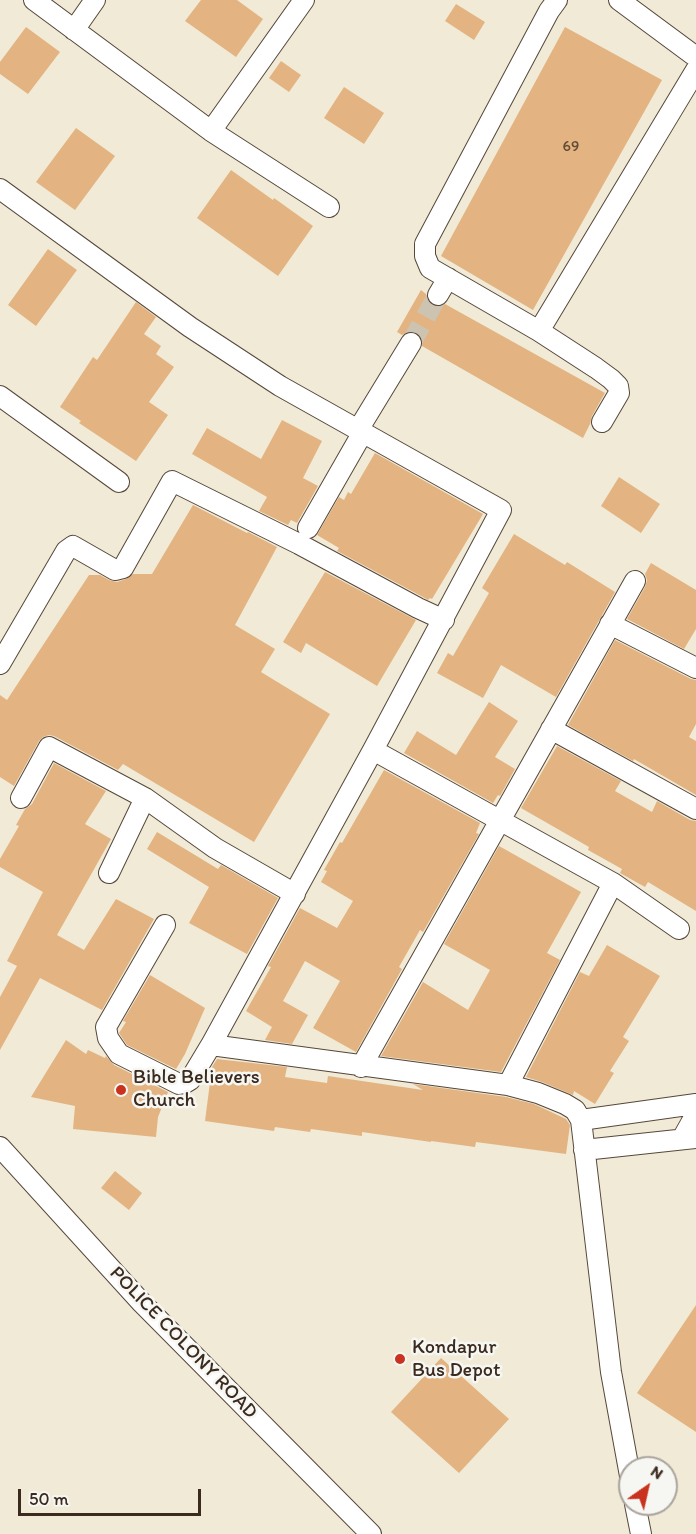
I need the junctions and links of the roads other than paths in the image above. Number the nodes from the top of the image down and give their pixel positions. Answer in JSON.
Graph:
{"nodes":[{"id":1,"x":34,"y":0,"type":"edge"},
{"id":2,"x":95,"y":0,"type":"edge"},
{"id":3,"x":304,"y":0,"type":"edge"},
{"id":4,"x":558,"y":0,"type":"edge"},
{"id":5,"x":620,"y":0,"type":"edge"},
{"id":6,"x":74,"y":30,"type":"junction"},
{"id":7,"x":696,"y":57,"type":"edge"},
{"id":8,"x":696,"y":70,"type":"edge"},
{"id":9,"x":210,"y":131,"type":"junction"},
{"id":10,"x":0,"y":189,"type":"edge"},
{"id":11,"x":328,"y":207,"type":"dead end"},
{"id":12,"x":539,"y":331,"type":"junction"},
{"id":13,"x":411,"y":343,"type":"tunnel mouth"},
{"id":14,"x":0,"y":396,"type":"edge"},
{"id":15,"x":602,"y":422,"type":"dead end"},
{"id":16,"x":361,"y":431,"type":"junction"},
{"id":17,"x":119,"y":482,"type":"dead end"},
{"id":18,"x":308,"y":528,"type":"dead end"},
{"id":19,"x":635,"y":581,"type":"dead end"},
{"id":20,"x":444,"y":620,"type":"junction"},
{"id":21,"x":610,"y":624,"type":"junction"},
{"id":22,"x":0,"y":664,"type":"edge"},
{"id":23,"x":696,"y":668,"type":"edge"},
{"id":24,"x":551,"y":729,"type":"junction"},
{"id":25,"x":374,"y":750,"type":"junction"},
{"id":26,"x":21,"y":798,"type":"dead end"},
{"id":27,"x":145,"y":798,"type":"junction"},
{"id":28,"x":696,"y":809,"type":"edge"},
{"id":29,"x":500,"y":820,"type":"junction"},
{"id":30,"x":109,"y":873,"type":"dead end"},
{"id":31,"x":613,"y":883,"type":"junction"},
{"id":32,"x":295,"y":894,"type":"junction"},
{"id":33,"x":165,"y":925,"type":"dead end"},
{"id":34,"x":679,"y":929,"type":"dead end"},
{"id":35,"x":210,"y":1045,"type":"junction"},
{"id":36,"x":361,"y":1066,"type":"junction"},
{"id":37,"x":508,"y":1085,"type":"junction"},
{"id":38,"x":696,"y":1104,"type":"edge"},
{"id":39,"x":696,"y":1114,"type":"edge"},
{"id":40,"x":581,"y":1120,"type":"junction"},
{"id":41,"x":689,"y":1138,"type":"edge"},
{"id":42,"x":0,"y":1147,"type":"edge"},
{"id":43,"x":584,"y":1150,"type":"junction"},
{"id":44,"x":626,"y":1456,"type":"edge"},
{"id":45,"x":637,"y":1516,"type":"edge"},
{"id":46,"x":371,"y":1534,"type":"edge"},
{"id":47,"x":641,"y":1534,"type":"edge"}],
"edges":[{"from":1,"to":6,"type":"street"},
{"from":2,"to":6,"type":"street"},
{"from":3,"to":9,"type":"street"},
{"from":4,"to":12,"type":"street"},
{"from":5,"to":7,"type":"street"},
{"from":6,"to":9,"type":"street"},
{"from":8,"to":12,"type":"street"},
{"from":9,"to":11,"type":"street"},
{"from":10,"to":16,"type":"street"},
{"from":12,"to":15,"type":"street"},
{"from":13,"to":16,"type":"street"},
{"from":14,"to":17,"type":"street"},
{"from":16,"to":18,"type":"street"},
{"from":16,"to":20,"type":"street"},
{"from":19,"to":21,"type":"street"},
{"from":20,"to":22,"type":"street"},
{"from":20,"to":25,"type":"street"},
{"from":21,"to":23,"type":"street"},
{"from":21,"to":24,"type":"street"},
{"from":24,"to":28,"type":"street"},
{"from":24,"to":29,"type":"street"},
{"from":25,"to":29,"type":"street"},
{"from":25,"to":32,"type":"street"},
{"from":26,"to":27,"type":"street"},
{"from":27,"to":30,"type":"street"},
{"from":27,"to":32,"type":"street"},
{"from":29,"to":31,"type":"street"},
{"from":29,"to":36,"type":"street"},
{"from":31,"to":34,"type":"street"},
{"from":31,"to":37,"type":"street"},
{"from":32,"to":35,"type":"street"},
{"from":33,"to":35,"type":"street"},
{"from":35,"to":36,"type":"street"},
{"from":36,"to":37,"type":"street"},
{"from":37,"to":40,"type":"street"},
{"from":38,"to":40,"type":"street"},
{"from":39,"to":41,"type":"street"},
{"from":40,"to":43,"type":"street"},
{"from":41,"to":43,"type":"street"},
{"from":42,"to":46,"type":"street","name":"POLICE COLONY ROAD"},
{"from":43,"to":44,"type":"street"},
{"from":45,"to":47,"type":"street"}]}
